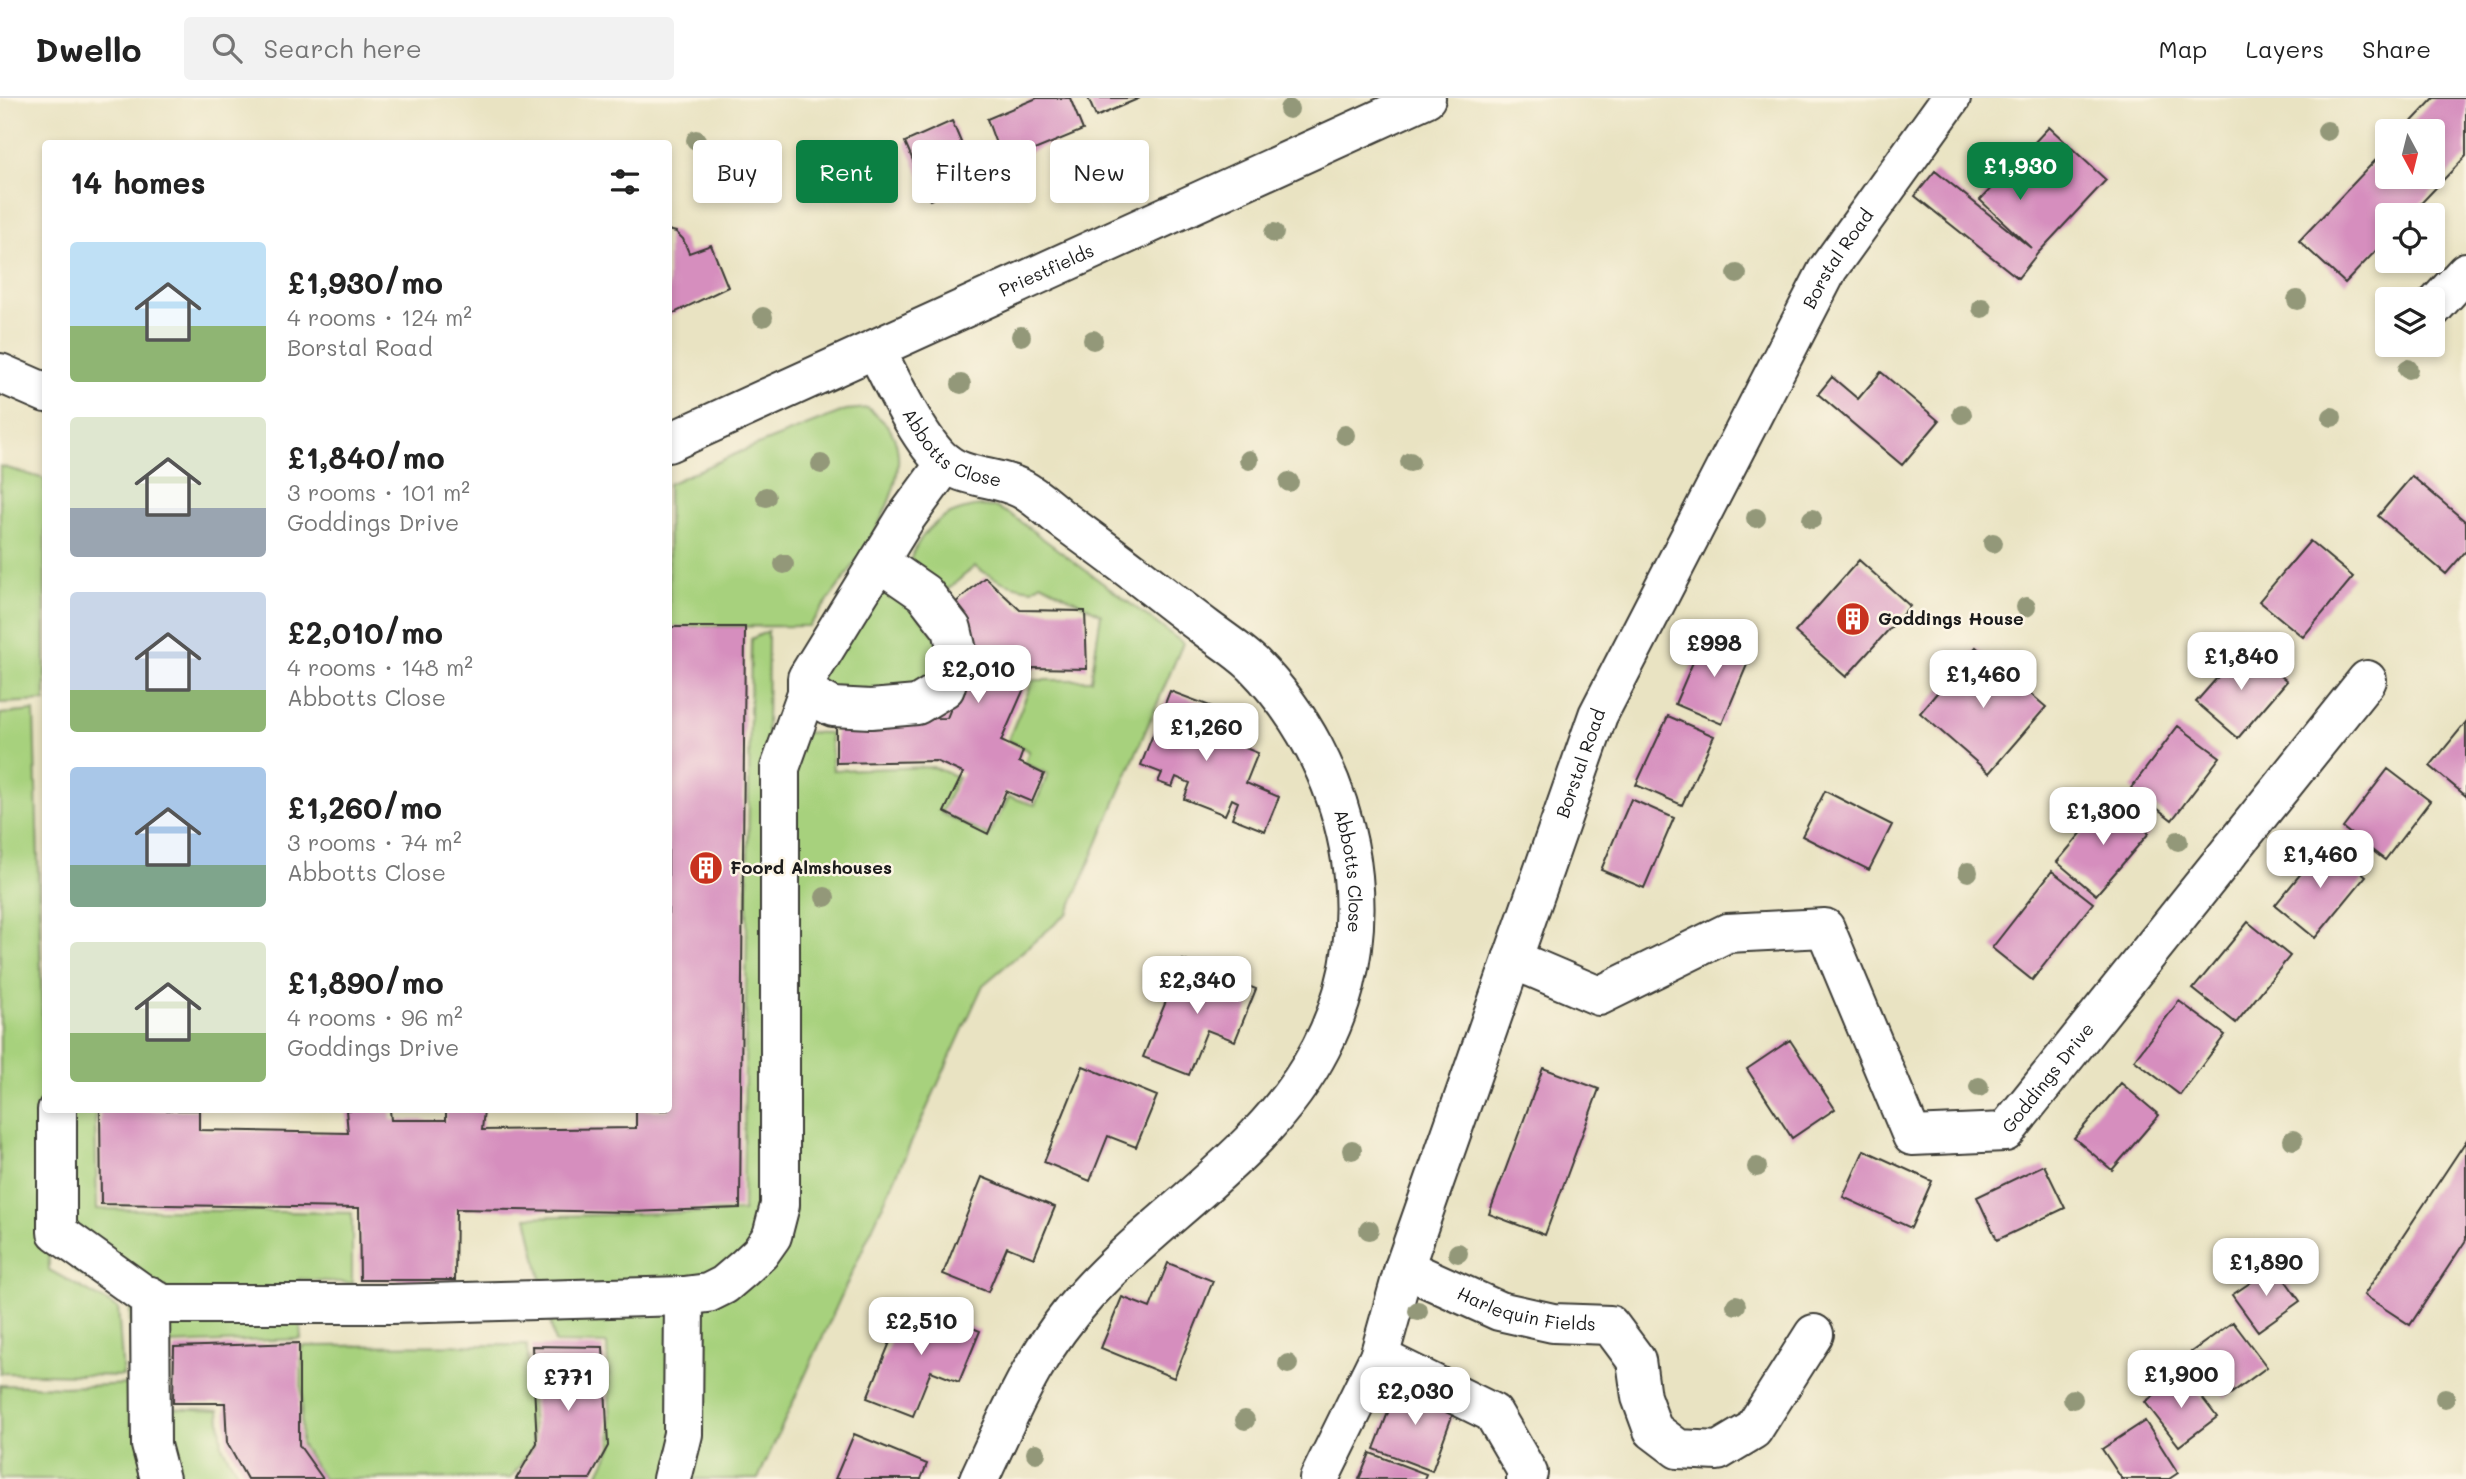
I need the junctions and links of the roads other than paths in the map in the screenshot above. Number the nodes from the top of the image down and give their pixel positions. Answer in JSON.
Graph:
{"nodes":[{"id":1,"x":1426,"y":98,"type":"edge"},
{"id":2,"x":1951,"y":98,"type":"edge"},
{"id":3,"x":2466,"y":272,"type":"edge"},
{"id":4,"x":2445,"y":295,"type":"edge"},
{"id":5,"x":876,"y":350,"type":"junction"},
{"id":6,"x":0,"y":373,"type":"edge"},
{"id":7,"x":42,"y":391,"type":"edge"},
{"id":8,"x":672,"y":441,"type":"edge"},
{"id":9,"x":946,"y":463,"type":"junction"},
{"id":10,"x":879,"y":562,"type":"junction"},
{"id":11,"x":2367,"y":680,"type":"dead end"},
{"id":12,"x":807,"y":693,"type":"junction"},
{"id":13,"x":1512,"y":959,"type":"junction"},
{"id":14,"x":57,"y":1113,"type":"edge"},
{"id":15,"x":1404,"y":1268,"type":"junction"},
{"id":16,"x":149,"y":1296,"type":"junction"},
{"id":17,"x":684,"y":1296,"type":"junction"},
{"id":18,"x":1814,"y":1334,"type":"dead end"},
{"id":19,"x":1379,"y":1357,"type":"junction"},
{"id":20,"x":160,"y":1479,"type":"edge"},
{"id":21,"x":672,"y":1479,"type":"edge"},
{"id":22,"x":979,"y":1479,"type":"edge"},
{"id":23,"x":1319,"y":1479,"type":"edge"},
{"id":24,"x":1526,"y":1479,"type":"edge"}],
"edges":[{"from":1,"to":5,"type":"street","name":"Priestfields"},
{"from":2,"to":13,"type":"street","name":"Borstal Road"},
{"from":3,"to":4,"type":"street"},
{"from":5,"to":8,"type":"street","name":"Priestfields"},
{"from":5,"to":9,"type":"street","name":"Abbotts Close"},
{"from":6,"to":7,"type":"street"},
{"from":9,"to":10,"type":"street"},
{"from":9,"to":22,"type":"street","name":"Abbotts Close"},
{"from":10,"to":12,"type":"street"},
{"from":10,"to":12,"type":"street"},
{"from":11,"to":13,"type":"street","name":"Goddings Drive"},
{"from":12,"to":17,"type":"street"},
{"from":13,"to":15,"type":"street","name":"Borstal Road"},
{"from":14,"to":16,"type":"street"},
{"from":15,"to":18,"type":"street","name":"Harlequin Fields"},
{"from":15,"to":19,"type":"street","name":"Borstal Road"},
{"from":16,"to":17,"type":"street"},
{"from":16,"to":20,"type":"street"},
{"from":17,"to":21,"type":"street"},
{"from":19,"to":23,"type":"street","name":"Borstal Road"},
{"from":19,"to":24,"type":"street"}]}
